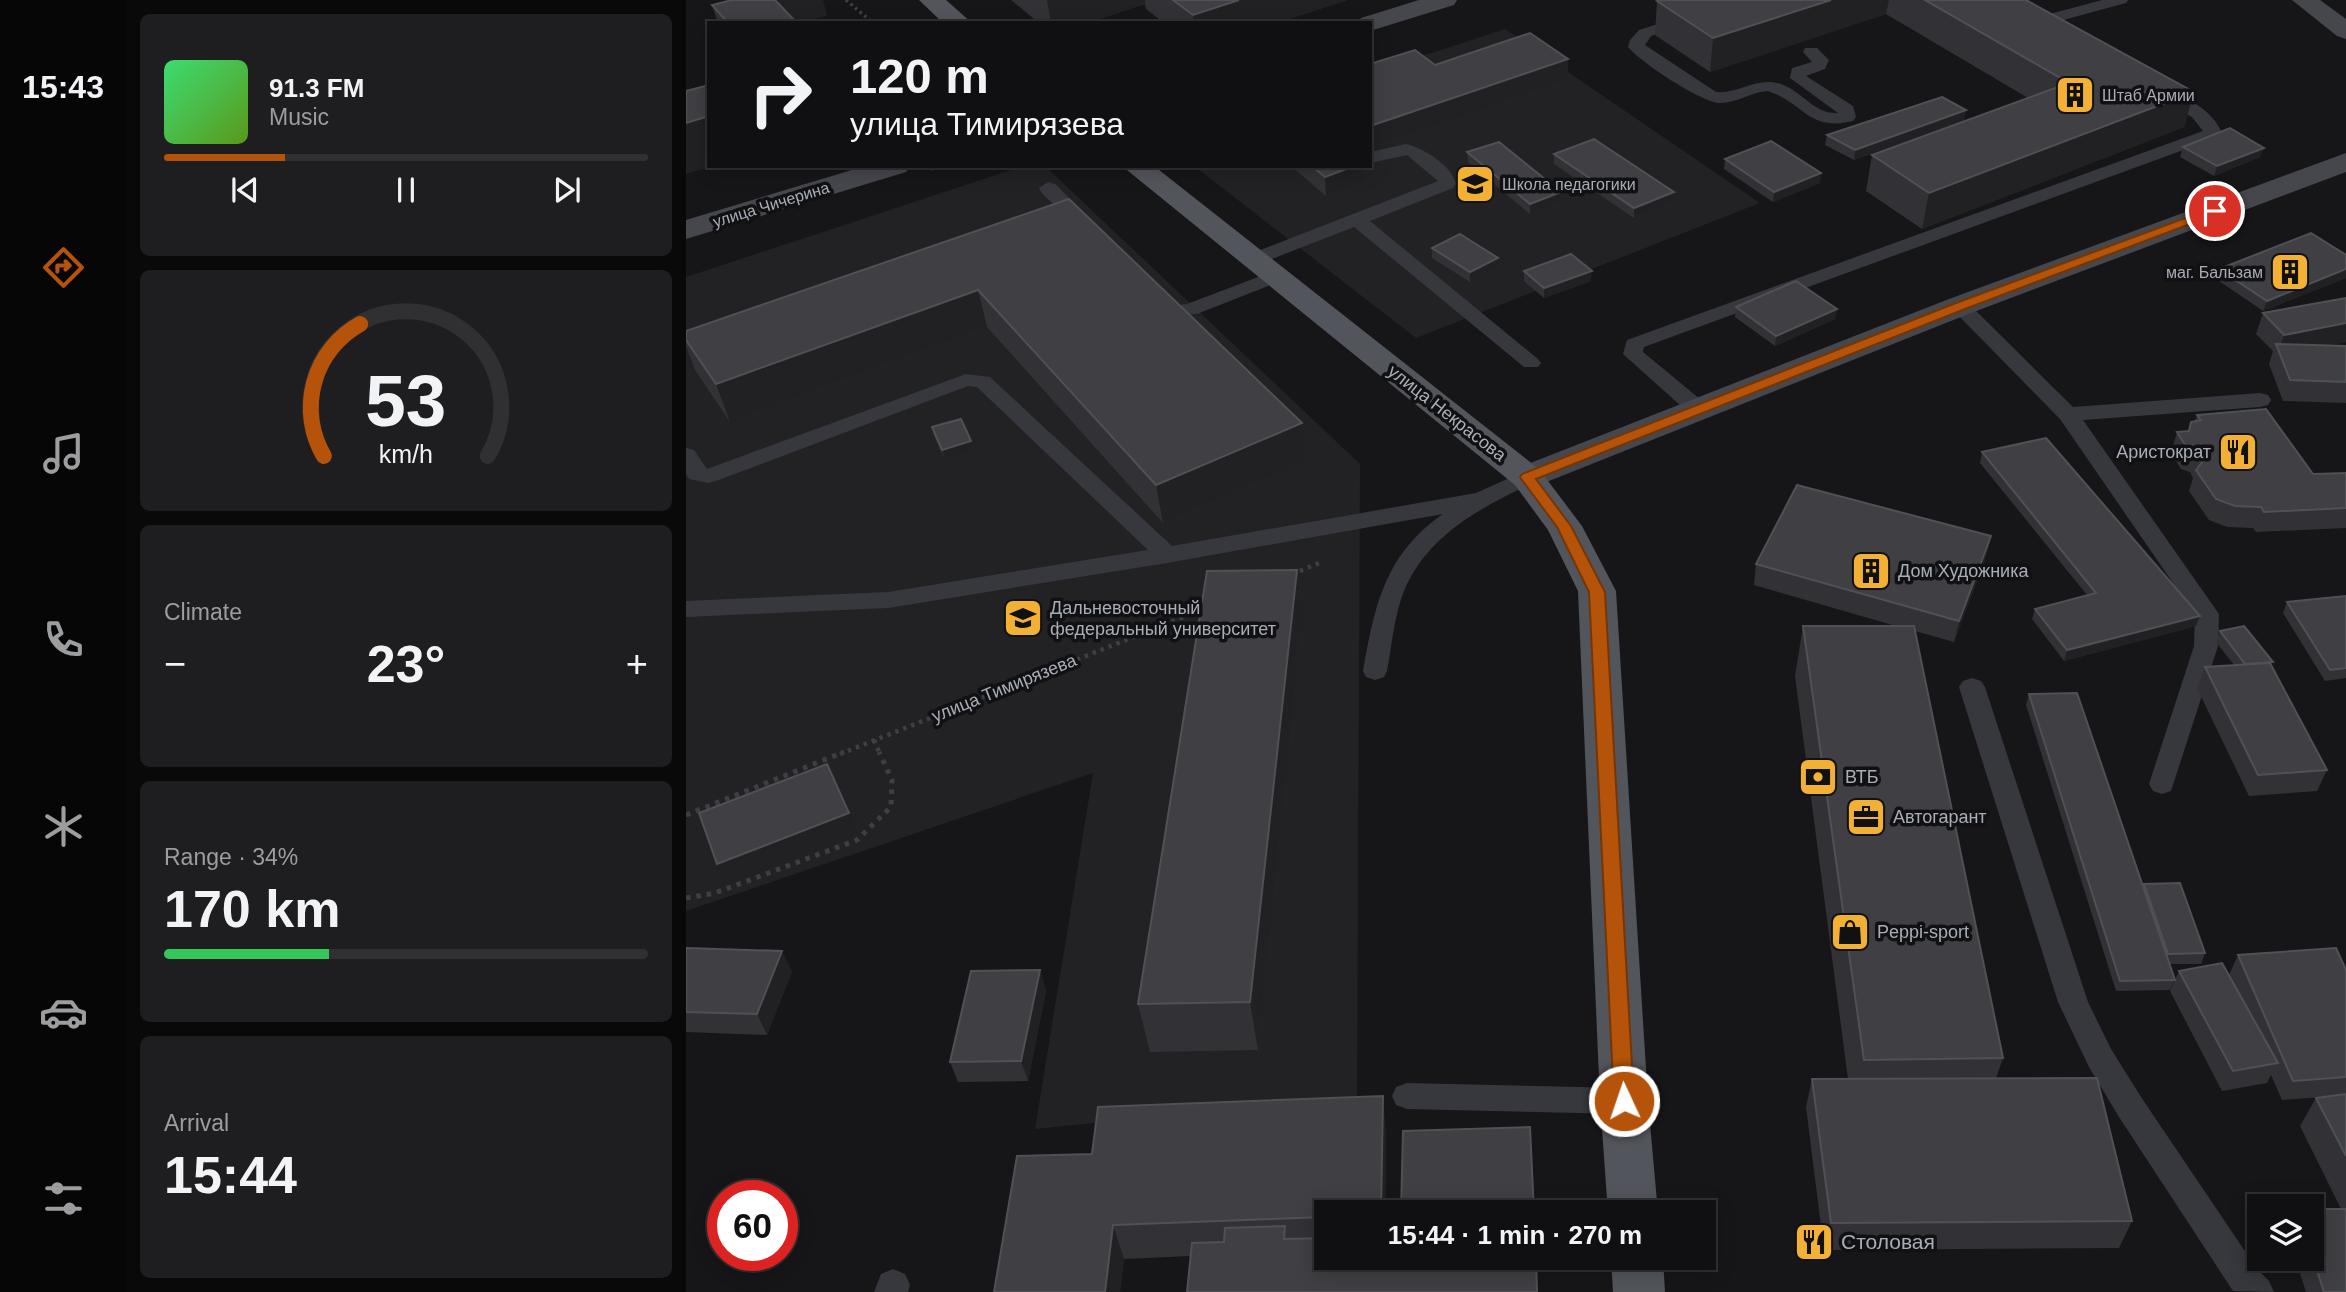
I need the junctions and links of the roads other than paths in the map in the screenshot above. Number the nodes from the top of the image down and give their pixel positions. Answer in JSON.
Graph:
{"nodes":[{"id":1,"x":931,"y":0,"type":"edge"},
{"id":2,"x":1750,"y":0,"type":"edge"},
{"id":3,"x":2120,"y":0,"type":"edge"},
{"id":4,"x":2304,"y":0,"type":"edge"},
{"id":5,"x":1427,"y":2,"type":"edge"},
{"id":6,"x":957,"y":21,"type":"edge"},
{"id":7,"x":1372,"y":22,"type":"edge"},
{"id":8,"x":2346,"y":32,"type":"edge"},
{"id":9,"x":2051,"y":38,"type":"edge"},
{"id":10,"x":1811,"y":52,"type":"dead end"},
{"id":11,"x":2138,"y":83,"type":"edge"},
{"id":12,"x":1372,"y":157,"type":"edge"},
{"id":13,"x":2346,"y":162,"type":"edge"},
{"id":14,"x":889,"y":168,"type":"edge"},
{"id":15,"x":1138,"y":168,"type":"edge"},
{"id":16,"x":1048,"y":188,"type":"dead end"},
{"id":17,"x":1357,"y":220,"type":"junction"},
{"id":18,"x":686,"y":230,"type":"edge"},
{"id":19,"x":1096,"y":236,"type":"edge"},
{"id":20,"x":1263,"y":268,"type":"junction"},
{"id":21,"x":1144,"y":283,"type":"edge"},
{"id":22,"x":1960,"y":306,"type":"junction"},
{"id":23,"x":1531,"y":363,"type":"dead end"},
{"id":24,"x":2260,"y":400,"type":"dead end"},
{"id":25,"x":1698,"y":409,"type":"junction"},
{"id":26,"x":2068,"y":414,"type":"junction"},
{"id":27,"x":690,"y":469,"type":"edge"},
{"id":28,"x":1527,"y":477,"type":"junction"},
{"id":29,"x":1478,"y":500,"type":"junction"},
{"id":30,"x":1167,"y":555,"type":"junction"},
{"id":31,"x":686,"y":609,"type":"edge"},
{"id":32,"x":1375,"y":671,"type":"dead end"},
{"id":33,"x":1972,"y":687,"type":"dead end"},
{"id":34,"x":2162,"y":784,"type":"dead end"},
{"id":35,"x":1407,"y":1096,"type":"dead end"},
{"id":36,"x":1624,"y":1101,"type":"junction"},
{"id":37,"x":1632,"y":1200,"type":"edge"},
{"id":38,"x":1638,"y":1270,"type":"edge"},
{"id":39,"x":1639,"y":1292,"type":"edge"},
{"id":40,"x":2257,"y":1292,"type":"edge"}],
"edges":[{"from":1,"to":6,"type":"main road"},
{"from":2,"to":10,"type":"lane"},
{"from":3,"to":9,"type":"lane"},
{"from":4,"to":8,"type":"street"},
{"from":5,"to":7,"type":"street"},
{"from":11,"to":25,"type":"lane"},
{"from":12,"to":17,"type":"lane"},
{"from":13,"to":22,"type":"street"},
{"from":14,"to":18,"type":"street","name":"улица Чичерина"},
{"from":15,"to":20,"type":"main road","name":"улица Некрасова"},
{"from":16,"to":19,"type":"lane"},
{"from":17,"to":20,"type":"lane"},
{"from":17,"to":23,"type":"lane"},
{"from":20,"to":21,"type":"lane"},
{"from":20,"to":28,"type":"main road","name":"улица Некрасова"},
{"from":22,"to":25,"type":"street"},
{"from":22,"to":26,"type":"lane"},
{"from":24,"to":26,"type":"lane"},
{"from":25,"to":28,"type":"street"},
{"from":26,"to":34,"type":"lane"},
{"from":27,"to":30,"type":"lane"},
{"from":28,"to":29,"type":"lane"},
{"from":28,"to":36,"type":"main road","name":"улица Некрасова"},
{"from":29,"to":30,"type":"lane"},
{"from":29,"to":32,"type":"lane"},
{"from":30,"to":31,"type":"lane"},
{"from":33,"to":40,"type":"lane"},
{"from":35,"to":36,"type":"lane"},
{"from":36,"to":37,"type":"main road","name":"улица Некрасова"},
{"from":38,"to":39,"type":"main road"}]}
